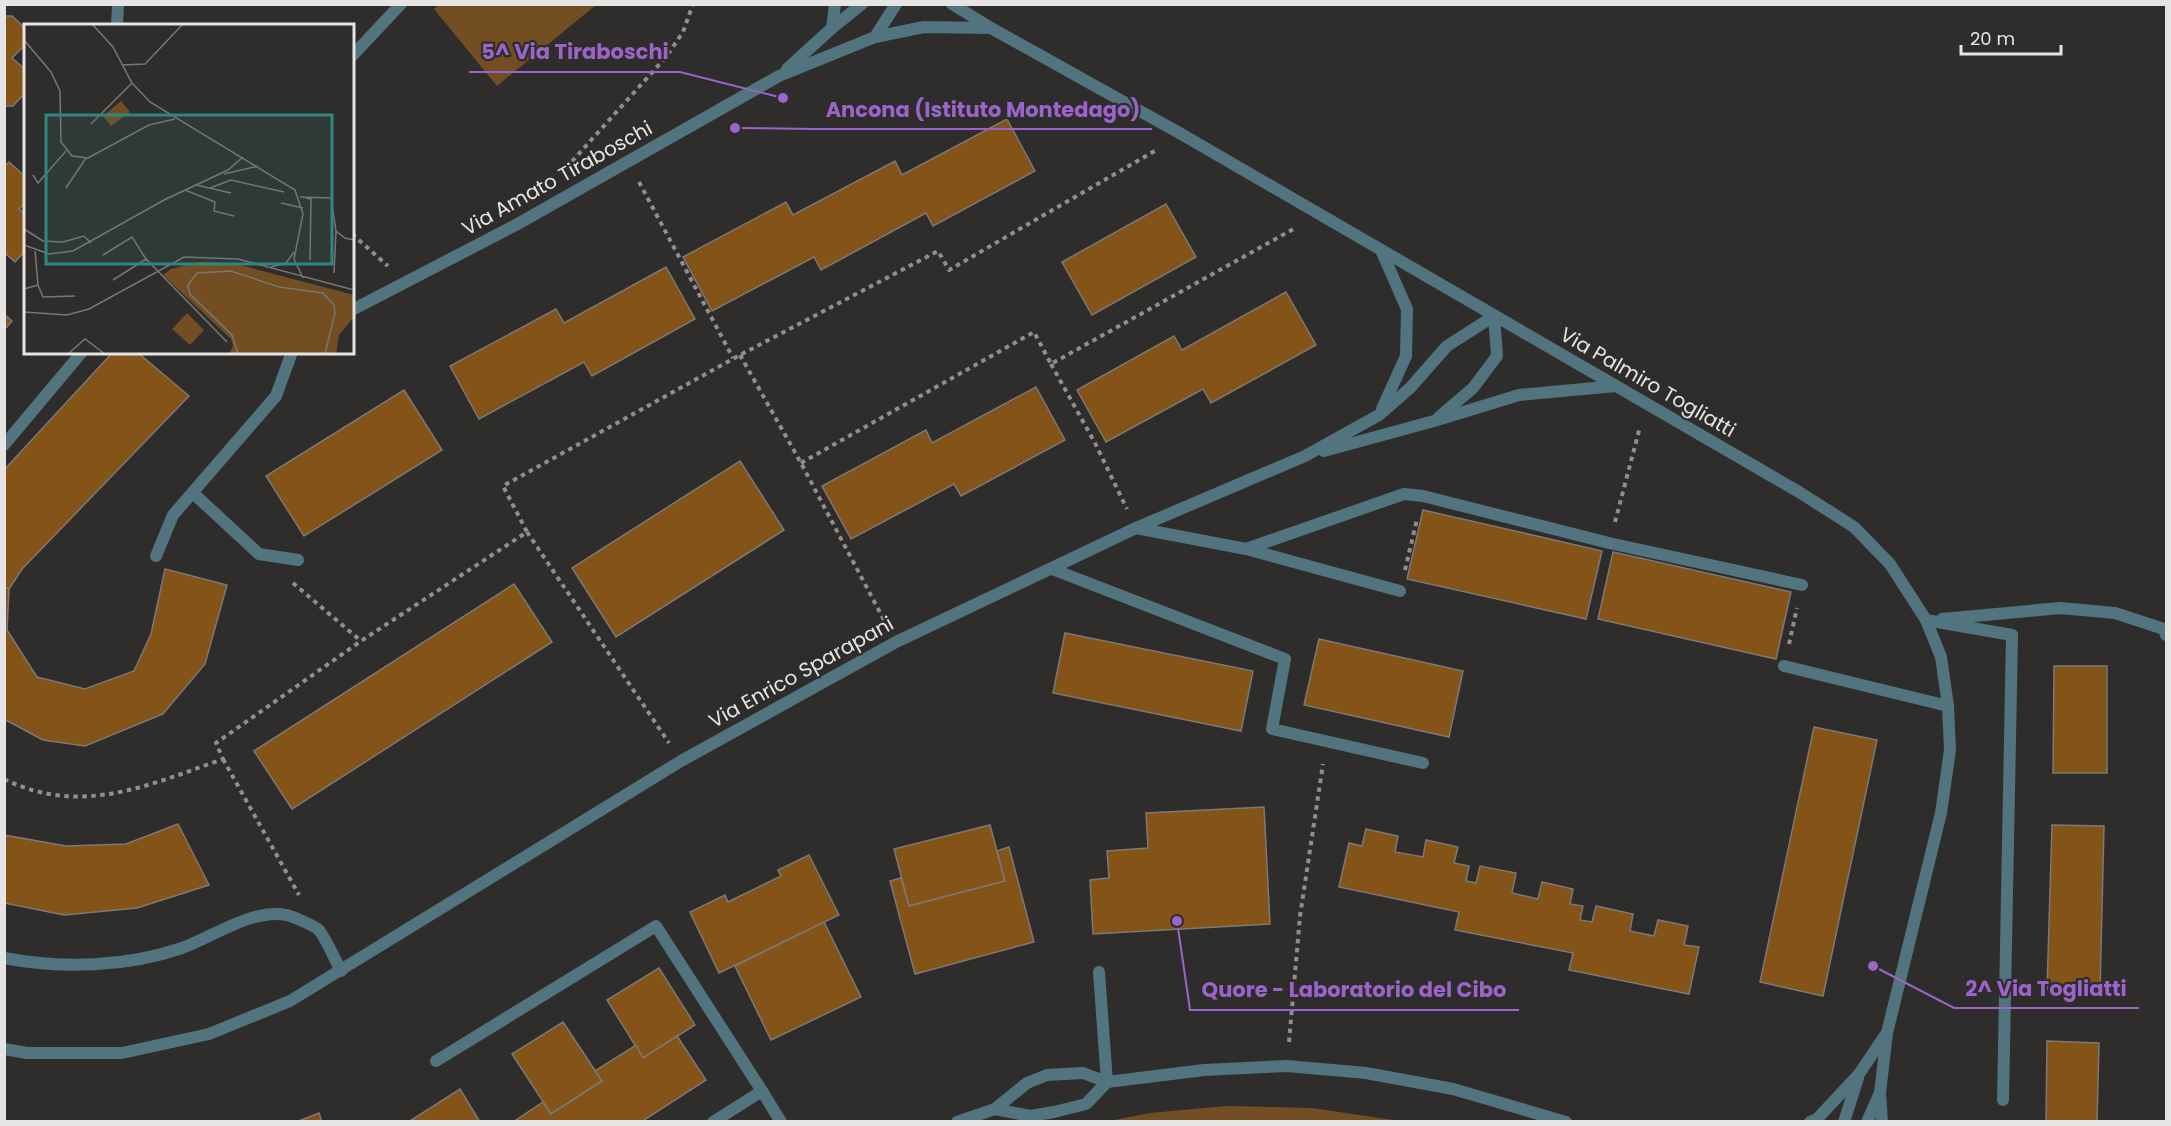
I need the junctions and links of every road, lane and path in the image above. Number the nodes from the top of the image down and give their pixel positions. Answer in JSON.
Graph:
{"nodes":[{"id":1,"x":118,"y":4,"type":"edge"},
{"id":2,"x":401,"y":4,"type":"edge"},
{"id":3,"x":693,"y":4,"type":"edge"},
{"id":4,"x":835,"y":4,"type":"edge"},
{"id":5,"x":862,"y":4,"type":"edge"},
{"id":6,"x":896,"y":4,"type":"edge"},
{"id":7,"x":952,"y":4,"type":"edge"},
{"id":8,"x":117,"y":24,"type":"edge"},
{"id":9,"x":832,"y":28,"type":"junction"},
{"id":10,"x":991,"y":28,"type":"junction"},
{"id":11,"x":875,"y":37,"type":"junction"},
{"id":12,"x":354,"y":54,"type":"edge"},
{"id":13,"x":779,"y":76,"type":"junction"},
{"id":14,"x":1183,"y":135,"type":"junction"},
{"id":15,"x":627,"y":161,"type":"junction"},
{"id":16,"x":560,"y":175,"type":"dead end"},
{"id":17,"x":1319,"y":215,"type":"junction"},
{"id":18,"x":354,"y":236,"type":"edge"},
{"id":19,"x":1381,"y":250,"type":"junction"},
{"id":20,"x":407,"y":282,"type":"junction"},
{"id":21,"x":354,"y":309,"type":"edge"},
{"id":22,"x":1494,"y":316,"type":"junction"},
{"id":23,"x":80,"y":354,"type":"edge"},
{"id":24,"x":291,"y":354,"type":"edge"},
{"id":25,"x":740,"y":355,"type":"junction"},
{"id":26,"x":734,"y":358,"type":"junction"},
{"id":27,"x":1051,"y":364,"type":"junction"},
{"id":28,"x":1617,"y":386,"type":"junction"},
{"id":29,"x":1646,"y":404,"type":"junction"},
{"id":30,"x":1379,"y":415,"type":"junction"},
{"id":31,"x":1434,"y":421,"type":"junction"},
{"id":32,"x":4,"y":445,"type":"edge"},
{"id":33,"x":1305,"y":456,"type":"junction"},
{"id":34,"x":801,"y":463,"type":"junction"},
{"id":35,"x":193,"y":493,"type":"junction"},
{"id":36,"x":1423,"y":496,"type":"junction"},
{"id":37,"x":1137,"y":528,"type":"junction"},
{"id":38,"x":527,"y":531,"type":"junction"},
{"id":39,"x":1610,"y":543,"type":"junction"},
{"id":40,"x":1246,"y":549,"type":"junction"},
{"id":41,"x":259,"y":554,"type":"junction"},
{"id":42,"x":156,"y":556,"type":"dead end"},
{"id":43,"x":298,"y":560,"type":"dead end"},
{"id":44,"x":1052,"y":569,"type":"junction"},
{"id":45,"x":1802,"y":585,"type":"joint"},
{"id":46,"x":1400,"y":591,"type":"joint"},
{"id":47,"x":1926,"y":621,"type":"junction"},
{"id":48,"x":2166,"y":635,"type":"edge"},
{"id":49,"x":361,"y":641,"type":"junction"},
{"id":50,"x":896,"y":642,"type":"junction"},
{"id":51,"x":1785,"y":666,"type":"joint"},
{"id":52,"x":1948,"y":706,"type":"junction"},
{"id":53,"x":1326,"y":740,"type":"junction"},
{"id":54,"x":223,"y":759,"type":"junction"},
{"id":55,"x":681,"y":761,"type":"junction"},
{"id":56,"x":1424,"y":763,"type":"dead end"},
{"id":57,"x":4,"y":779,"type":"edge"},
{"id":58,"x":318,"y":928,"type":"junction"},
{"id":59,"x":4,"y":958,"type":"edge"},
{"id":60,"x":341,"y":971,"type":"junction"},
{"id":61,"x":1099,"y":972,"type":"dead end"},
{"id":62,"x":1887,"y":1033,"type":"junction"},
{"id":63,"x":4,"y":1049,"type":"edge"},
{"id":64,"x":436,"y":1061,"type":"dead end"},
{"id":65,"x":1287,"y":1066,"type":"junction"},
{"id":66,"x":1859,"y":1074,"type":"junction"},
{"id":67,"x":1107,"y":1082,"type":"junction"},
{"id":68,"x":762,"y":1091,"type":"junction"},
{"id":69,"x":1880,"y":1093,"type":"junction"},
{"id":70,"x":2003,"y":1100,"type":"dead end"},
{"id":71,"x":995,"y":1109,"type":"junction"},
{"id":72,"x":713,"y":1122,"type":"edge"},
{"id":73,"x":781,"y":1122,"type":"edge"},
{"id":74,"x":957,"y":1122,"type":"edge"},
{"id":75,"x":1566,"y":1122,"type":"edge"},
{"id":76,"x":1810,"y":1122,"type":"edge"},
{"id":77,"x":1844,"y":1122,"type":"edge"},
{"id":78,"x":1867,"y":1122,"type":"edge"},
{"id":79,"x":1882,"y":1122,"type":"edge"}],
"edges":[{"from":1,"to":8,"type":"street"},
{"from":2,"to":12,"type":"street"},
{"from":3,"to":16,"type":"path"},
{"from":4,"to":9,"type":"street"},
{"from":5,"to":9,"type":"street","name":"Via Amato Tiraboschi"},
{"from":6,"to":11,"type":"street"},
{"from":7,"to":10,"type":"street","name":"Via Palmiro Togliatti"},
{"from":9,"to":13,"type":"street","name":"Via Amato Tiraboschi"},
{"from":10,"to":11,"type":"street","name":"Via Amato Tiraboschi"},
{"from":10,"to":14,"type":"street","name":"Via Palmiro Togliatti"},
{"from":11,"to":13,"type":"street","name":"Via Amato Tiraboschi"},
{"from":13,"to":15,"type":"street","name":"Via Amato Tiraboschi"},
{"from":14,"to":17,"type":"street","name":"Via Palmiro Togliatti"},
{"from":14,"to":25,"type":"path"},
{"from":15,"to":20,"type":"street","name":"Via Amato Tiraboschi"},
{"from":15,"to":26,"type":"path"},
{"from":17,"to":19,"type":"street","name":"Via Palmiro Togliatti"},
{"from":17,"to":27,"type":"path"},
{"from":18,"to":20,"type":"path"},
{"from":19,"to":22,"type":"street","name":"Via Palmiro Togliatti"},
{"from":19,"to":30,"type":"street"},
{"from":20,"to":21,"type":"street","name":"Via Amato Tiraboschi"},
{"from":22,"to":28,"type":"street","name":"Via Palmiro Togliatti"},
{"from":22,"to":30,"type":"street","name":"Via Enrico Sparapani"},
{"from":22,"to":31,"type":"street","name":"Via Enrico Sparapani"},
{"from":23,"to":32,"type":"street"},
{"from":24,"to":35,"type":"street"},
{"from":25,"to":26,"type":"path"},
{"from":25,"to":34,"type":"path"},
{"from":26,"to":38,"type":"path"},
{"from":27,"to":34,"type":"path"},
{"from":27,"to":37,"type":"path"},
{"from":28,"to":29,"type":"street","name":"Via Palmiro Togliatti"},
{"from":28,"to":31,"type":"street","name":"Via Enrico Sparapani"},
{"from":29,"to":39,"type":"path"},
{"from":29,"to":47,"type":"street","name":"Via Palmiro Togliatti"},
{"from":30,"to":33,"type":"street","name":"Via Enrico Sparapani"},
{"from":31,"to":33,"type":"street","name":"Via Enrico Sparapani"},
{"from":33,"to":37,"type":"street","name":"Via Enrico Sparapani"},
{"from":34,"to":50,"type":"path"},
{"from":35,"to":41,"type":"street"},
{"from":35,"to":42,"type":"street"},
{"from":36,"to":39,"type":"street"},
{"from":36,"to":40,"type":"street"},
{"from":36,"to":46,"type":"path"},
{"from":37,"to":40,"type":"street"},
{"from":37,"to":44,"type":"street","name":"Via Enrico Sparapani"},
{"from":38,"to":49,"type":"path"},
{"from":38,"to":55,"type":"path"},
{"from":39,"to":45,"type":"street"},
{"from":40,"to":46,"type":"street"},
{"from":41,"to":43,"type":"street"},
{"from":41,"to":49,"type":"path"},
{"from":44,"to":50,"type":"street","name":"Via Enrico Sparapani"},
{"from":44,"to":53,"type":"street"},
{"from":45,"to":51,"type":"path"},
{"from":47,"to":48,"type":"street"},
{"from":47,"to":52,"type":"street","name":"Via Palmiro Togliatti"},
{"from":47,"to":70,"type":"street"},
{"from":49,"to":54,"type":"path"},
{"from":50,"to":55,"type":"street","name":"Via Enrico Sparapani"},
{"from":51,"to":52,"type":"street"},
{"from":52,"to":62,"type":"street","name":"Via Palmiro Togliatti"},
{"from":53,"to":56,"type":"street"},
{"from":53,"to":65,"type":"path"},
{"from":54,"to":57,"type":"path"},
{"from":54,"to":58,"type":"path"},
{"from":55,"to":60,"type":"street","name":"Via Enrico Sparapani"},
{"from":58,"to":59,"type":"street"},
{"from":58,"to":60,"type":"street"},
{"from":60,"to":63,"type":"street","name":"Via Enrico Sparapani"},
{"from":61,"to":67,"type":"street"},
{"from":62,"to":66,"type":"street","name":"Via Palmiro Togliatti"},
{"from":62,"to":69,"type":"street","name":"Via Palmiro Togliatti"},
{"from":64,"to":68,"type":"street"},
{"from":65,"to":67,"type":"street"},
{"from":65,"to":75,"type":"street"},
{"from":66,"to":76,"type":"street","name":"Via Palmiro Togliatti"},
{"from":66,"to":77,"type":"street","name":"Via Palmiro Togliatti"},
{"from":67,"to":71,"type":"street"},
{"from":67,"to":71,"type":"street"},
{"from":68,"to":72,"type":"street"},
{"from":68,"to":73,"type":"street"},
{"from":69,"to":78,"type":"street","name":"Via Palmiro Togliatti"},
{"from":69,"to":79,"type":"street","name":"Via Palmiro Togliatti"},
{"from":71,"to":74,"type":"street"}]}
